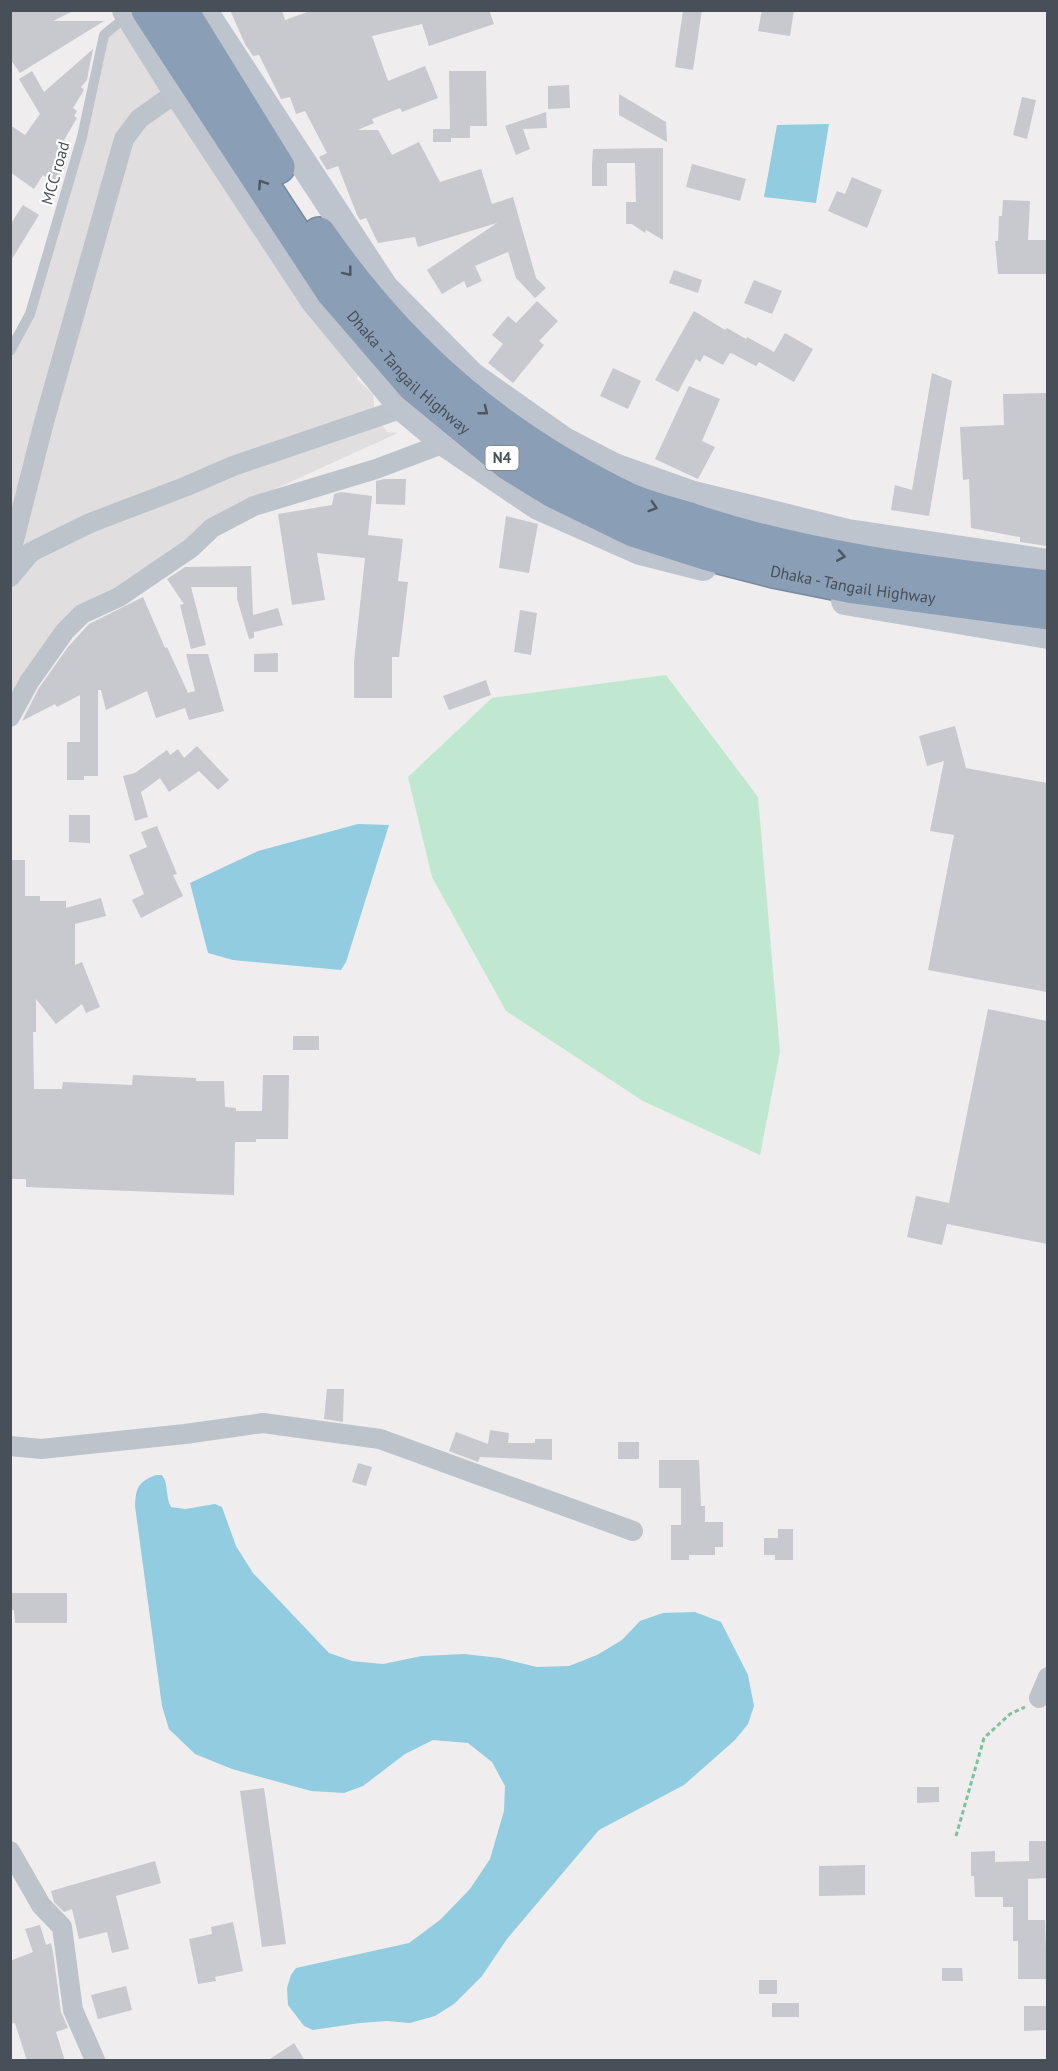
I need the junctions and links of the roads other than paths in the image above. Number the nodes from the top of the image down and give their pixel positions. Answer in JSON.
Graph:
{"nodes":[{"id":1,"x":182,"y":10,"type":"edge"},
{"id":2,"x":203,"y":10,"type":"edge"},
{"id":3,"x":134,"y":11,"type":"edge"},
{"id":4,"x":185,"y":86,"type":"junction"},
{"id":5,"x":10,"y":351,"type":"edge"},
{"id":6,"x":403,"y":408,"type":"junction"},
{"id":7,"x":445,"y":443,"type":"junction"},
{"id":8,"x":10,"y":556,"type":"edge"},
{"id":9,"x":1047,"y":563,"type":"edge"},
{"id":10,"x":10,"y":578,"type":"edge"},
{"id":11,"x":1047,"y":587,"type":"edge"},
{"id":12,"x":1047,"y":613,"type":"edge"},
{"id":13,"x":1047,"y":635,"type":"edge"},
{"id":14,"x":10,"y":717,"type":"edge"},
{"id":15,"x":10,"y":1446,"type":"edge"},
{"id":16,"x":633,"y":1531,"type":"dead end"},
{"id":17,"x":1047,"y":1677,"type":"edge"},
{"id":18,"x":1040,"y":1698,"type":"road end"},
{"id":19,"x":10,"y":1851,"type":"edge"},
{"id":20,"x":95,"y":2061,"type":"edge"}],
"edges":[{"from":1,"to":11,"type":"highway","name":"Dhaka - Tangail Highway","number":"N4","one_way":true},
{"from":2,"to":9,"type":"main road"},
{"from":3,"to":4,"type":"highway","name":"Dhaka - Tangail Highway","number":"N4"},
{"from":3,"to":5,"type":"lane","name":"MCC road"},
{"from":4,"to":6,"type":"main road"},
{"from":4,"to":8,"type":"street"},
{"from":12,"to":4,"type":"highway","name":"Dhaka - Tangail Highway","number":"N4","one_way":true},
{"from":6,"to":7,"type":"main road"},
{"from":6,"to":10,"type":"street"},
{"from":7,"to":13,"type":"main road"},
{"from":7,"to":14,"type":"street"},
{"from":15,"to":16,"type":"street"},
{"from":17,"to":18,"type":"street"},
{"from":19,"to":20,"type":"street"}]}
